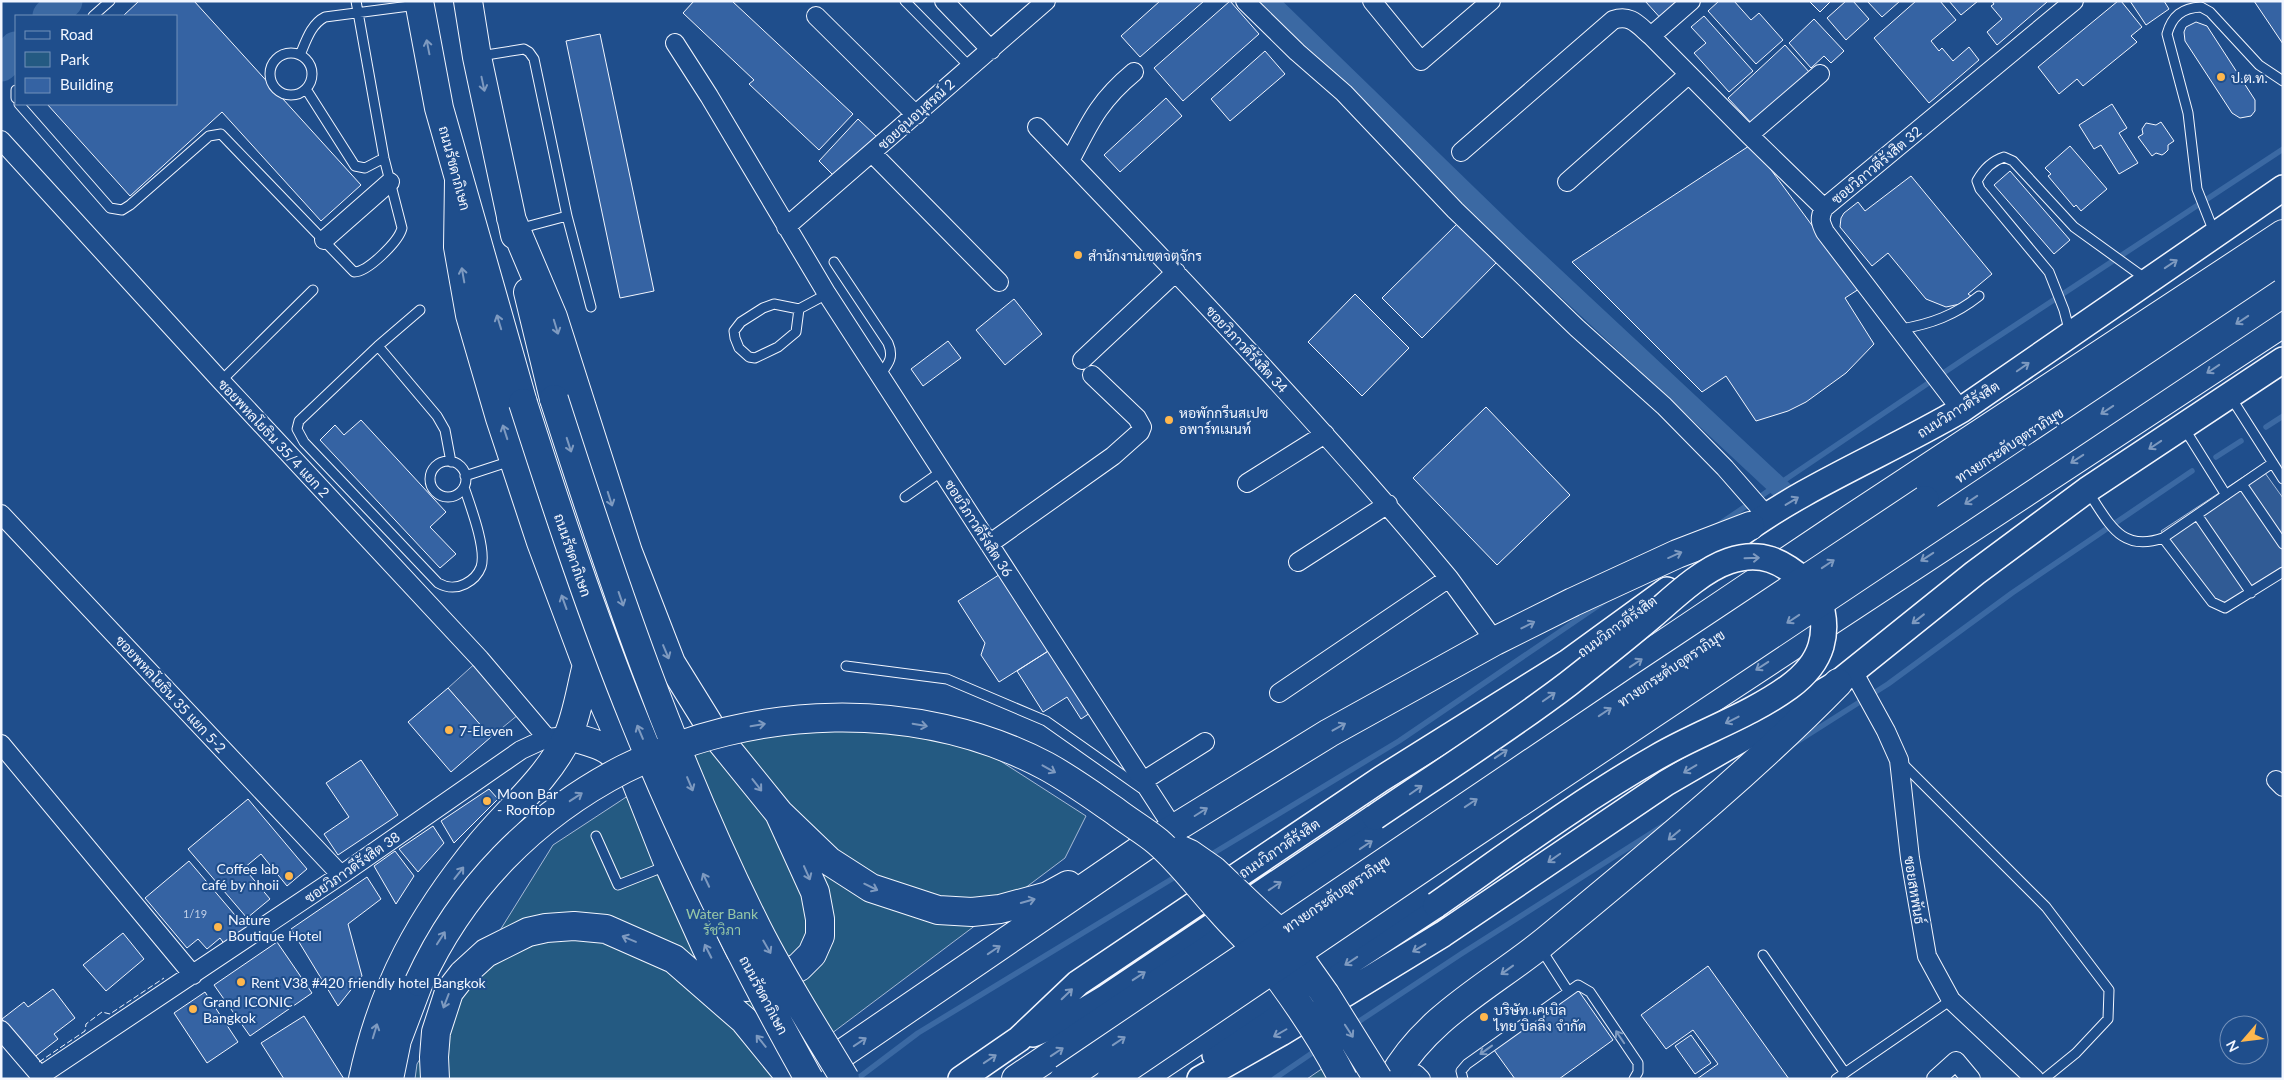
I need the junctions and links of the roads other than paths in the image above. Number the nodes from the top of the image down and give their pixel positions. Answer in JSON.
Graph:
{"nodes":[{"id":1,"x":110,"y":1,"type":"edge"},
{"id":2,"x":356,"y":1,"type":"edge"},
{"id":3,"x":468,"y":1,"type":"edge"},
{"id":4,"x":905,"y":1,"type":"edge"},
{"id":5,"x":944,"y":1,"type":"edge"},
{"id":6,"x":1046,"y":1,"type":"edge"},
{"id":7,"x":1245,"y":1,"type":"edge"},
{"id":8,"x":1372,"y":1,"type":"edge"},
{"id":9,"x":1491,"y":1,"type":"edge"},
{"id":10,"x":1691,"y":1,"type":"edge"},
{"id":11,"x":2074,"y":1,"type":"edge"},
{"id":12,"x":419,"y":3,"type":"edge"},
{"id":13,"x":357,"y":13,"type":"junction"},
{"id":14,"x":95,"y":15,"type":"edge"},
{"id":15,"x":816,"y":16,"type":"dead end"},
{"id":16,"x":1651,"y":36,"type":"junction"},
{"id":17,"x":675,"y":44,"type":"dead end"},
{"id":18,"x":991,"y":50,"type":"junction"},
{"id":19,"x":300,"y":55,"type":"junction"},
{"id":20,"x":477,"y":57,"type":"junction"},
{"id":21,"x":969,"y":66,"type":"junction"},
{"id":22,"x":1134,"y":72,"type":"dead end"},
{"id":23,"x":1820,"y":74,"type":"dead end"},
{"id":24,"x":1688,"y":75,"type":"junction"},
{"id":25,"x":2283,"y":80,"type":"edge"},
{"id":26,"x":306,"y":89,"type":"junction"},
{"id":27,"x":20,"y":105,"type":"edge"},
{"id":28,"x":916,"y":115,"type":"junction"},
{"id":29,"x":1037,"y":127,"type":"dead end"},
{"id":30,"x":1749,"y":136,"type":"junction"},
{"id":31,"x":1,"y":140,"type":"edge"},
{"id":32,"x":1461,"y":152,"type":"dead end"},
{"id":33,"x":872,"y":153,"type":"junction"},
{"id":34,"x":384,"y":158,"type":"junction"},
{"id":35,"x":1070,"y":161,"type":"junction"},
{"id":36,"x":459,"y":180,"type":"junction"},
{"id":37,"x":390,"y":182,"type":"junction"},
{"id":38,"x":1568,"y":182,"type":"dead end"},
{"id":39,"x":2283,"y":188,"type":"edge"},
{"id":40,"x":1824,"y":208,"type":"junction"},
{"id":41,"x":567,"y":216,"type":"junction"},
{"id":42,"x":513,"y":224,"type":"junction"},
{"id":43,"x":786,"y":226,"type":"junction"},
{"id":44,"x":2215,"y":235,"type":"junction"},
{"id":45,"x":2283,"y":236,"type":"edge"},
{"id":46,"x":324,"y":240,"type":"junction"},
{"id":47,"x":834,"y":262,"type":"dead end"},
{"id":48,"x":2283,"y":263,"type":"edge"},
{"id":49,"x":1176,"y":272,"type":"junction"},
{"id":50,"x":2148,"y":280,"type":"junction"},
{"id":51,"x":999,"y":282,"type":"dead end"},
{"id":52,"x":313,"y":290,"type":"dead end"},
{"id":53,"x":2283,"y":293,"type":"edge"},
{"id":54,"x":827,"y":294,"type":"junction"},
{"id":55,"x":1979,"y":296,"type":"dead end"},
{"id":56,"x":591,"y":306,"type":"dead end"},
{"id":57,"x":798,"y":309,"type":"junction"},
{"id":58,"x":420,"y":310,"type":"dead end"},
{"id":59,"x":2283,"y":323,"type":"edge"},
{"id":60,"x":1901,"y":330,"type":"junction"},
{"id":61,"x":2070,"y":333,"type":"junction"},
{"id":62,"x":378,"y":346,"type":"junction"},
{"id":63,"x":2141,"y":358,"type":"junction"},
{"id":64,"x":2283,"y":360,"type":"edge"},
{"id":65,"x":880,"y":375,"type":"junction"},
{"id":66,"x":221,"y":381,"type":"junction"},
{"id":67,"x":2229,"y":394,"type":"junction"},
{"id":68,"x":1961,"y":410,"type":"junction"},
{"id":69,"x":2182,"y":426,"type":"junction"},
{"id":70,"x":1325,"y":434,"type":"junction"},
{"id":71,"x":514,"y":460,"type":"junction"},
{"id":72,"x":451,"y":462,"type":"junction"},
{"id":73,"x":2271,"y":464,"type":"junction"},
{"id":74,"x":942,"y":471,"type":"junction"},
{"id":75,"x":465,"y":476,"type":"junction"},
{"id":76,"x":2283,"y":480,"type":"edge"},
{"id":77,"x":1248,"y":483,"type":"dead end"},
{"id":78,"x":2242,"y":484,"type":"junction"},
{"id":79,"x":464,"y":487,"type":"junction"},
{"id":80,"x":2087,"y":490,"type":"junction"},
{"id":81,"x":2226,"y":495,"type":"junction"},
{"id":82,"x":905,"y":497,"type":"dead end"},
{"id":83,"x":1388,"y":504,"type":"junction"},
{"id":84,"x":1,"y":514,"type":"edge"},
{"id":85,"x":2198,"y":516,"type":"junction"},
{"id":86,"x":1759,"y":521,"type":"junction"},
{"id":87,"x":2163,"y":538,"type":"junction"},
{"id":88,"x":989,"y":544,"type":"junction"},
{"id":89,"x":2283,"y":544,"type":"edge"},
{"id":90,"x":1298,"y":562,"type":"dead end"},
{"id":91,"x":2283,"y":572,"type":"edge"},
{"id":92,"x":1449,"y":578,"type":"junction"},
{"id":93,"x":2251,"y":593,"type":"junction"},
{"id":94,"x":1495,"y":641,"type":"junction"},
{"id":95,"x":587,"y":664,"type":"junction"},
{"id":96,"x":846,"y":666,"type":"dead end"},
{"id":97,"x":1851,"y":681,"type":"junction"},
{"id":98,"x":1279,"y":693,"type":"dead end"},
{"id":99,"x":557,"y":737,"type":"junction"},
{"id":100,"x":1205,"y":742,"type":"dead end"},
{"id":101,"x":1,"y":744,"type":"edge"},
{"id":102,"x":1899,"y":760,"type":"junction"},
{"id":103,"x":634,"y":776,"type":"junction"},
{"id":104,"x":1143,"y":782,"type":"junction"},
{"id":105,"x":1155,"y":799,"type":"junction"},
{"id":106,"x":779,"y":813,"type":"junction"},
{"id":107,"x":596,"y":836,"type":"dead end"},
{"id":108,"x":1158,"y":839,"type":"junction"},
{"id":109,"x":669,"y":865,"type":"junction"},
{"id":110,"x":341,"y":874,"type":"junction"},
{"id":111,"x":1539,"y":946,"type":"junction"},
{"id":112,"x":1763,"y":955,"type":"dead end"},
{"id":113,"x":193,"y":975,"type":"junction"},
{"id":114,"x":1568,"y":991,"type":"junction"},
{"id":115,"x":1951,"y":1000,"type":"junction"},
{"id":116,"x":1,"y":1030,"type":"edge"},
{"id":117,"x":1019,"y":1040,"type":"junction"},
{"id":118,"x":820,"y":1076,"type":"edge"},
{"id":119,"x":1840,"y":1076,"type":"edge"},
{"id":120,"x":42,"y":1077,"type":"edge"},
{"id":121,"x":1411,"y":1078,"type":"edge"},
{"id":122,"x":364,"y":1079,"type":"edge"},
{"id":123,"x":389,"y":1079,"type":"edge"},
{"id":124,"x":435,"y":1079,"type":"edge"},
{"id":125,"x":792,"y":1079,"type":"edge"},
{"id":126,"x":961,"y":1079,"type":"edge"},
{"id":127,"x":1016,"y":1079,"type":"edge"},
{"id":128,"x":1064,"y":1079,"type":"edge"},
{"id":129,"x":1112,"y":1079,"type":"edge"},
{"id":130,"x":1140,"y":1079,"type":"edge"},
{"id":131,"x":1186,"y":1079,"type":"edge"},
{"id":132,"x":1200,"y":1079,"type":"edge"},
{"id":133,"x":1343,"y":1079,"type":"edge"},
{"id":134,"x":1378,"y":1079,"type":"edge"},
{"id":135,"x":1464,"y":1079,"type":"edge"},
{"id":136,"x":1634,"y":1079,"type":"edge"},
{"id":137,"x":1936,"y":1079,"type":"edge"},
{"id":138,"x":1971,"y":1079,"type":"edge"},
{"id":139,"x":2035,"y":1079,"type":"edge"},
{"id":140,"x":2044,"y":1079,"type":"edge"}],
"edges":[{"from":1,"to":14,"type":"lane"},
{"from":2,"to":13,"type":"lane"},
{"from":3,"to":20,"type":"main road","name":"ถนนรัชดาภิเษก"},
{"from":4,"to":21,"type":"lane"},
{"from":5,"to":18,"type":"street"},
{"from":6,"to":18,"type":"street","name":"ซอยอุ่นอนุสรณ์ 2"},
{"from":7,"to":86,"type":"street"},
{"from":8,"to":9,"type":"street"},
{"from":10,"to":16,"type":"street"},
{"from":11,"to":40,"type":"street","name":"ซอยวิภาวดีรังสิต 32"},
{"from":12,"to":13,"type":"lane"},
{"from":36,"to":12,"type":"main road","name":"ถนนรัชดาภิเษก","one_way":true},
{"from":13,"to":19,"type":"lane"},
{"from":13,"to":34,"type":"lane"},
{"from":15,"to":28,"type":"street"},
{"from":16,"to":24,"type":"street"},
{"from":16,"to":32,"type":"street"},
{"from":17,"to":43,"type":"street","name":"ซอยวิภาวดีรังสิต 36"},
{"from":18,"to":21,"type":"street","name":"ซอยอุ่นอนุสรณ์ 2"},
{"from":19,"to":26,"type":"lane"},
{"from":19,"to":26,"type":"lane"},
{"from":20,"to":41,"type":"lane"},
{"from":20,"to":42,"type":"main road","name":"ถนนรัชดาภิเษก","one_way":true},
{"from":21,"to":28,"type":"street","name":"ซอยอุ่นอนุสรณ์ 2"},
{"from":22,"to":35,"type":"street"},
{"from":23,"to":30,"type":"street"},
{"from":24,"to":30,"type":"street"},
{"from":24,"to":38,"type":"street"},
{"from":25,"to":44,"type":"lane"},
{"from":26,"to":34,"type":"lane"},
{"from":27,"to":46,"type":"lane"},
{"from":28,"to":33,"type":"street","name":"ซอยอุ่นอนุสรณ์ 2"},
{"from":29,"to":35,"type":"street","name":"ซอยวิภาวดีรังสิต 34"},
{"from":30,"to":40,"type":"street"},
{"from":31,"to":66,"type":"street","name":"ซอยพหลโยธิน 35/4 แยก 2"},
{"from":33,"to":43,"type":"street","name":"ซอยอุ่นอนุสรณ์ 2"},
{"from":33,"to":51,"type":"street"},
{"from":34,"to":37,"type":"lane"},
{"from":35,"to":49,"type":"street","name":"ซอยวิภาวดีรังสิต 34"},
{"from":71,"to":36,"type":"main road","one_way":true},
{"from":118,"to":36,"type":"main road","name":"ถนนรัชดาภิเษก","one_way":true,"bridge":true},
{"from":37,"to":46,"type":"street"},
{"from":37,"to":46,"type":"lane"},
{"from":39,"to":44,"type":"main road","name":"ถนนวิภาวดีรังสิต"},
{"from":40,"to":60,"type":"street","name":"ซอยวิภาวดีรังสิต 32"},
{"from":41,"to":42,"type":"lane"},
{"from":41,"to":56,"type":"lane"},
{"from":42,"to":106,"type":"main road","one_way":true},
{"from":42,"to":118,"type":"main road","name":"ถนนรัชดาภิเษก","one_way":true,"bridge":true},
{"from":43,"to":54,"type":"street","name":"ซอยวิภาวดีรังสิต 36"},
{"from":50,"to":44,"type":"main road","name":"ถนนวิภาวดีรังสิต","one_way":true},
{"from":45,"to":63,"type":"main road"},
{"from":127,"to":45,"type":"main road","one_way":true},
{"from":47,"to":65,"type":"lane"},
{"from":48,"to":63,"type":"main road","name":"ทางยกระดับอุตราภิมุข"},
{"from":49,"to":70,"type":"street","name":"ซอยวิภาวดีรังสิต 34"},
{"from":49,"to":88,"type":"street"},
{"from":50,"to":61,"type":"main road","name":"ถนนวิภาวดีรังสิต"},
{"from":50,"to":61,"type":"lane"},
{"from":52,"to":66,"type":"lane"},
{"from":53,"to":129,"type":"main road","name":"ทางยกระดับอุตราภิมุข","one_way":true,"bridge":true},
{"from":54,"to":57,"type":"lane"},
{"from":54,"to":65,"type":"street","name":"ซอยวิภาวดีรังสิต 36"},
{"from":55,"to":60,"type":"lane"},
{"from":57,"to":57,"type":"lane"},
{"from":58,"to":62,"type":"lane"},
{"from":59,"to":130,"type":"main road","one_way":true},
{"from":60,"to":68,"type":"street","name":"ซอยวิภาวดีรังสิต 32"},
{"from":68,"to":61,"type":"main road","name":"ถนนวิภาวดีรังสิต","one_way":true},
{"from":62,"to":72,"type":"lane"},
{"from":62,"to":79,"type":"lane"},
{"from":128,"to":63,"type":"main road","name":"ทางยกระดับอุตราภิมุข","one_way":true,"bridge":true},
{"from":64,"to":67,"type":"main road"},
{"from":65,"to":74,"type":"street","name":"ซอยวิภาวดีรังสิต 36"},
{"from":66,"to":99,"type":"street","name":"ซอยพหลโยธิน 35/4 แยก 2"},
{"from":67,"to":69,"type":"main road"},
{"from":67,"to":73,"type":"lane"},
{"from":86,"to":68,"type":"main road","name":"ถนนวิภาวดีรังสิต","one_way":true},
{"from":69,"to":80,"type":"main road","one_way":true},
{"from":69,"to":81,"type":"lane"},
{"from":70,"to":77,"type":"street"},
{"from":70,"to":83,"type":"street","name":"ซอยวิภาวดีรังสิต 34"},
{"from":71,"to":75,"type":"lane"},
{"from":95,"to":71,"type":"main road","one_way":true},
{"from":72,"to":75,"type":"lane"},
{"from":72,"to":79,"type":"lane"},
{"from":73,"to":76,"type":"lane"},
{"from":73,"to":78,"type":"lane"},
{"from":74,"to":82,"type":"lane"},
{"from":74,"to":88,"type":"street","name":"ซอยวิภาวดีรังสิต 36"},
{"from":75,"to":79,"type":"lane"},
{"from":78,"to":81,"type":"lane"},
{"from":78,"to":89,"type":"lane"},
{"from":80,"to":87,"type":"lane"},
{"from":80,"to":97,"type":"main road","one_way":true},
{"from":81,"to":85,"type":"lane"},
{"from":83,"to":90,"type":"street"},
{"from":83,"to":92,"type":"street","name":"ซอยวิภาวดีรังสิต 34"},
{"from":84,"to":110,"type":"street","name":"ซอยพหลโยธิน 35 แยก 5-2"},
{"from":85,"to":87,"type":"lane"},
{"from":85,"to":93,"type":"lane"},
{"from":94,"to":86,"type":"main road","one_way":true},
{"from":117,"to":86,"type":"main road","name":"ถนนวิภาวดีรังสิต","one_way":true},
{"from":87,"to":93,"type":"lane"},
{"from":88,"to":104,"type":"street","name":"ซอยวิภาวดีรังสิต 36"},
{"from":91,"to":93,"type":"lane"},
{"from":92,"to":94,"type":"street","name":"ซอยวิภาวดีรังสิต 34"},
{"from":92,"to":98,"type":"street"},
{"from":108,"to":94,"type":"main road","one_way":true},
{"from":95,"to":99,"type":"main road"},
{"from":95,"to":103,"type":"main road"},
{"from":96,"to":105,"type":"lane"},
{"from":97,"to":102,"type":"street","name":"ซอยสหพันธ์"},
{"from":97,"to":111,"type":"main road","one_way":true},
{"from":97,"to":132,"type":"main road","one_way":true},
{"from":99,"to":103,"type":"main road"},
{"from":99,"to":110,"type":"street","name":"ซอยวิภาวดีรังสิต 38"},
{"from":122,"to":99,"type":"main road","one_way":true},
{"from":100,"to":104,"type":"street"},
{"from":101,"to":113,"type":"street"},
{"from":102,"to":115,"type":"street","name":"ซอยสหพันธ์"},
{"from":102,"to":140,"type":"lane"},
{"from":103,"to":109,"type":"main road"},
{"from":104,"to":105,"type":"street","name":"ซอยวิภาวดีรังสิต 36"},
{"from":105,"to":108,"type":"street","name":"ซอยวิภาวดีรังสิต 36"},
{"from":106,"to":108,"type":"main road","one_way":true},
{"from":106,"to":109,"type":"main road","one_way":true},
{"from":107,"to":109,"type":"lane"},
{"from":118,"to":108,"type":"main road","one_way":true},
{"from":123,"to":108,"type":"main road","one_way":true,"bridge":true},
{"from":108,"to":133,"type":"main road","bridge":true},
{"from":108,"to":134,"type":"main road","one_way":true,"bridge":true},
{"from":110,"to":113,"type":"street","name":"ซอยวิภาวดีรังสิต 38"},
{"from":111,"to":114,"type":"lane"},
{"from":111,"to":121,"type":"main road","one_way":true},
{"from":112,"to":119,"type":"lane"},
{"from":113,"to":120,"type":"street","name":"ซอยวิภาวดีรังสิต 38"},
{"from":114,"to":135,"type":"lane","one_way":true},
{"from":136,"to":114,"type":"lane","one_way":true},
{"from":115,"to":119,"type":"lane"},
{"from":115,"to":139,"type":"street","name":"ซอยสหพันธ์"},
{"from":116,"to":120,"type":"street","name":"ซอยวิภาวดีรังสิต 38"},
{"from":126,"to":117,"type":"main road","name":"ถนนวิภาวดีรังสิต","one_way":true},
{"from":117,"to":131,"type":"main road","one_way":true,"bridge":true},
{"from":125,"to":124,"type":"main road","one_way":true},
{"from":137,"to":138,"type":"street"}]}
